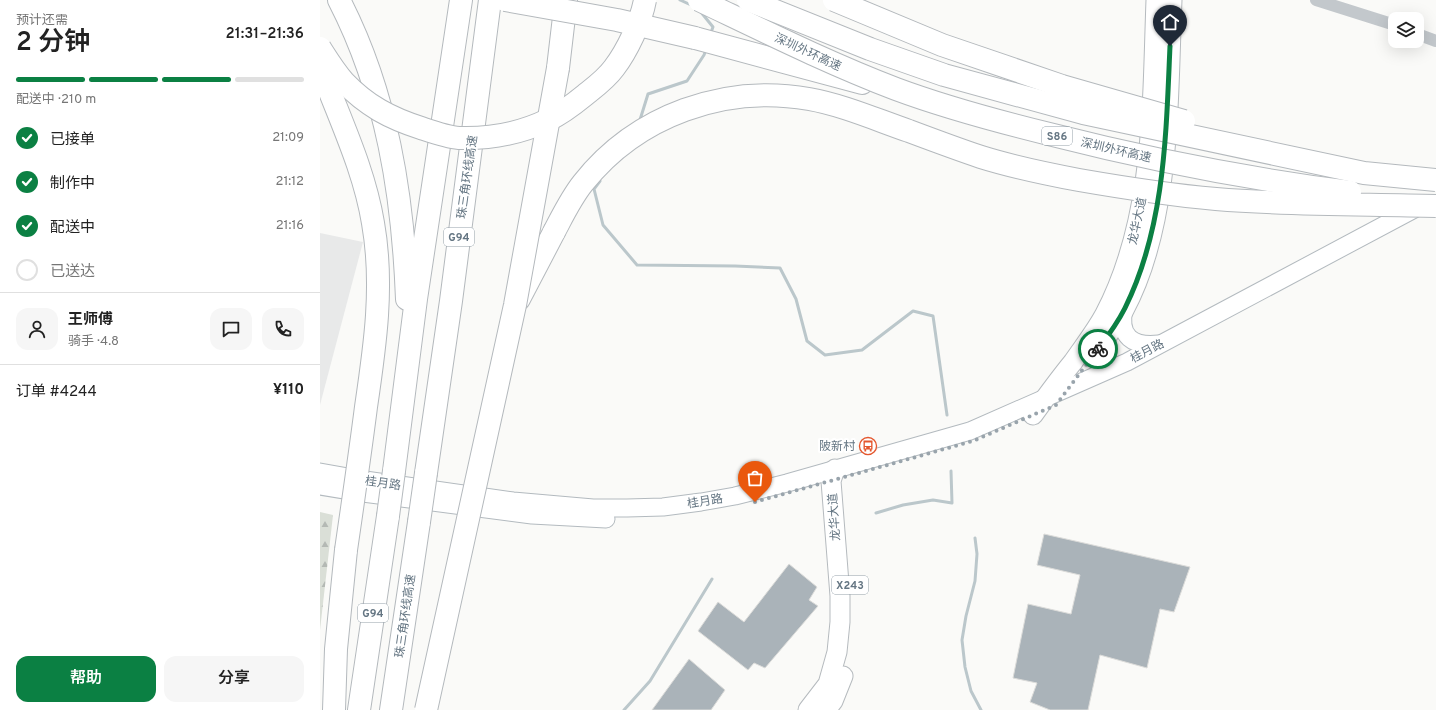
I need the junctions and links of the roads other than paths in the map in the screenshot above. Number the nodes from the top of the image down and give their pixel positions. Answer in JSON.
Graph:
{"nodes":[{"id":1,"x":339,"y":0,"type":"edge"},
{"id":2,"x":461,"y":0,"type":"edge"},
{"id":3,"x":490,"y":0,"type":"edge"},
{"id":4,"x":505,"y":0,"type":"edge"},
{"id":5,"x":566,"y":0,"type":"edge"},
{"id":6,"x":645,"y":0,"type":"edge"},
{"id":7,"x":698,"y":0,"type":"edge"},
{"id":8,"x":748,"y":0,"type":"edge"},
{"id":9,"x":834,"y":0,"type":"edge"},
{"id":10,"x":1156,"y":0,"type":"edge"},
{"id":11,"x":1172,"y":0,"type":"edge"},
{"id":12,"x":1316,"y":0,"type":"edge"},
{"id":13,"x":1388,"y":23,"type":"edge"},
{"id":14,"x":1424,"y":37,"type":"edge"},
{"id":15,"x":1436,"y":41,"type":"edge"},
{"id":16,"x":320,"y":48,"type":"edge"},
{"id":17,"x":320,"y":66,"type":"edge"},
{"id":18,"x":965,"y":112,"type":"junction"},
{"id":19,"x":1364,"y":172,"type":"junction"},
{"id":20,"x":1436,"y":180,"type":"edge"},
{"id":21,"x":1436,"y":197,"type":"edge"},
{"id":22,"x":1436,"y":202,"type":"edge"},
{"id":23,"x":1436,"y":206,"type":"edge"},
{"id":24,"x":1436,"y":210,"type":"edge"},
{"id":25,"x":515,"y":305,"type":"junction"},
{"id":26,"x":1124,"y":309,"type":"junction"},
{"id":27,"x":1159,"y":344,"type":"junction"},
{"id":28,"x":1069,"y":387,"type":"junction"},
{"id":29,"x":405,"y":389,"type":"junction"},
{"id":30,"x":1051,"y":401,"type":"junction"},
{"id":31,"x":1033,"y":415,"type":"joint"},
{"id":32,"x":320,"y":472,"type":"edge"},
{"id":33,"x":836,"y":476,"type":"junction"},
{"id":34,"x":320,"y":486,"type":"edge"},
{"id":35,"x":334,"y":710,"type":"edge"},
{"id":36,"x":359,"y":710,"type":"edge"},
{"id":37,"x":391,"y":710,"type":"edge"},
{"id":38,"x":426,"y":710,"type":"edge"},
{"id":39,"x":808,"y":710,"type":"edge"},
{"id":40,"x":826,"y":710,"type":"edge"}],
"edges":[{"from":1,"to":29,"type":"highway"},
{"from":2,"to":29,"type":"highway","number":"G94"},
{"from":3,"to":37,"type":"highway","name":"珠三角环线高速","number":"G94","bridge":true},
{"from":4,"to":18,"type":"highway","bridge":true},
{"from":5,"to":25,"type":"highway","bridge":true},
{"from":6,"to":16,"type":"highway","bridge":true},
{"from":7,"to":18,"type":"highway","name":"深圳外环高速","number":"S86","bridge":true},
{"from":8,"to":19,"type":"highway","name":"深圳外环高速","number":"S86","bridge":true},
{"from":9,"to":19,"type":"highway","bridge":true},
{"from":10,"to":30,"type":"main road","name":"龙华大道"},
{"from":11,"to":26,"type":"main road","name":"龙华大道"},
{"from":12,"to":13,"type":"street"},
{"from":14,"to":15,"type":"street"},
{"from":17,"to":35,"type":"highway","bridge":true},
{"from":18,"to":22,"type":"highway","name":"深圳外环高速","number":"S86","bridge":true},
{"from":19,"to":20,"type":"highway","name":"深圳外环高速","number":"S86","bridge":true},
{"from":21,"to":27,"type":"main road","name":"桂月路"},
{"from":23,"to":25,"type":"highway","bridge":true},
{"from":24,"to":30,"type":"main road","name":"桂月路"},
{"from":25,"to":38,"type":"highway","bridge":true},
{"from":26,"to":27,"type":"main road"},
{"from":26,"to":28,"type":"main road","name":"龙华大道"},
{"from":27,"to":28,"type":"main road","name":"桂月路"},
{"from":28,"to":30,"type":"main road","name":"龙华大道"},
{"from":29,"to":36,"type":"highway","number":"G94","bridge":true},
{"from":30,"to":31,"type":"main road","name":"龙华大道"},
{"from":30,"to":33,"type":"main road","name":"桂月路"},
{"from":31,"to":33,"type":"main road","name":"桂月路"},
{"from":32,"to":33,"type":"main road","name":"桂月路"},
{"from":33,"to":34,"type":"main road","name":"桂月路"},
{"from":33,"to":39,"type":"main road","name":"龙华大道","number":"X243"},
{"from":33,"to":40,"type":"main road","name":"龙华大道","number":"X243"}]}
